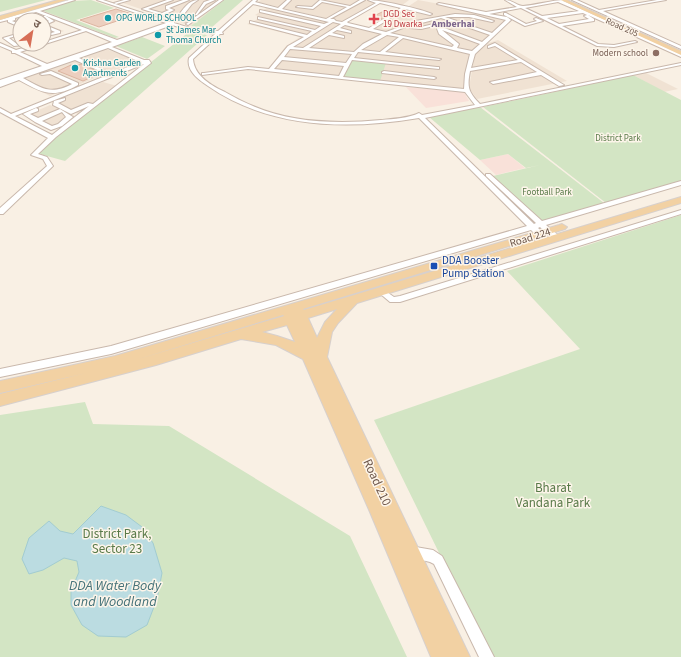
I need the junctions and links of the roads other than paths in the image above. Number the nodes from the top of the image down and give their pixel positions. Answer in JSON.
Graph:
{"nodes":[{"id":1,"x":58,"y":0,"type":"edge"},
{"id":2,"x":64,"y":0,"type":"edge"},
{"id":3,"x":72,"y":0,"type":"edge"},
{"id":4,"x":99,"y":0,"type":"edge"},
{"id":5,"x":106,"y":0,"type":"edge"},
{"id":6,"x":128,"y":0,"type":"edge"},
{"id":7,"x":171,"y":0,"type":"edge"},
{"id":8,"x":188,"y":0,"type":"edge"},
{"id":9,"x":196,"y":0,"type":"edge"},
{"id":10,"x":213,"y":0,"type":"edge"},
{"id":11,"x":221,"y":0,"type":"edge"},
{"id":12,"x":289,"y":0,"type":"edge"},
{"id":13,"x":324,"y":0,"type":"edge"},
{"id":14,"x":363,"y":0,"type":"edge"},
{"id":15,"x":370,"y":0,"type":"edge"},
{"id":16,"x":507,"y":0,"type":"edge"},
{"id":17,"x":523,"y":0,"type":"edge"},
{"id":18,"x":538,"y":0,"type":"edge"},
{"id":19,"x":561,"y":0,"type":"edge"},
{"id":20,"x":568,"y":0,"type":"edge"},
{"id":21,"x":574,"y":0,"type":"edge"},
{"id":22,"x":635,"y":0,"type":"edge"},
{"id":23,"x":651,"y":0,"type":"edge"},
{"id":24,"x":664,"y":0,"type":"edge"},
{"id":25,"x":258,"y":1,"type":"edge"},
{"id":26,"x":350,"y":1,"type":"dead end"},
{"id":27,"x":380,"y":2,"type":"junction"},
{"id":28,"x":441,"y":2,"type":"edge"},
{"id":29,"x":640,"y":2,"type":"junction"},
{"id":30,"x":116,"y":3,"type":"junction"},
{"id":31,"x":358,"y":3,"type":"junction"},
{"id":32,"x":545,"y":3,"type":"junction"},
{"id":33,"x":533,"y":5,"type":"junction"},
{"id":34,"x":351,"y":6,"type":"junction"},
{"id":35,"x":450,"y":6,"type":"junction"},
{"id":36,"x":272,"y":7,"type":"junction"},
{"id":37,"x":282,"y":7,"type":"junction"},
{"id":38,"x":403,"y":8,"type":"junction"},
{"id":39,"x":145,"y":9,"type":"junction"},
{"id":40,"x":335,"y":9,"type":"dead end"},
{"id":41,"x":442,"y":9,"type":"junction"},
{"id":42,"x":520,"y":9,"type":"junction"},
{"id":43,"x":37,"y":11,"type":"junction"},
{"id":44,"x":139,"y":11,"type":"junction"},
{"id":45,"x":261,"y":11,"type":"junction"},
{"id":46,"x":343,"y":11,"type":"junction"},
{"id":47,"x":587,"y":11,"type":"junction"},
{"id":48,"x":31,"y":12,"type":"edge"},
{"id":49,"x":33,"y":12,"type":"edge"},
{"id":50,"x":328,"y":13,"type":"dead end"},
{"id":51,"x":163,"y":14,"type":"junction"},
{"id":52,"x":255,"y":14,"type":"dead end"},
{"id":53,"x":305,"y":14,"type":"junction"},
{"id":54,"x":430,"y":14,"type":"dead end"},
{"id":55,"x":487,"y":14,"type":"junction"},
{"id":56,"x":336,"y":15,"type":"junction"},
{"id":57,"x":12,"y":16,"type":"edge"},
{"id":58,"x":465,"y":16,"type":"junction"},
{"id":59,"x":442,"y":17,"type":"junction"},
{"id":60,"x":0,"y":18,"type":"edge"},
{"id":61,"x":259,"y":18,"type":"dead end"},
{"id":62,"x":178,"y":19,"type":"junction"},
{"id":63,"x":293,"y":19,"type":"junction"},
{"id":64,"x":328,"y":19,"type":"junction"},
{"id":65,"x":430,"y":19,"type":"junction"},
{"id":66,"x":192,"y":20,"type":"junction"},
{"id":67,"x":334,"y":20,"type":"junction"},
{"id":68,"x":251,"y":22,"type":"dead end"},
{"id":69,"x":479,"y":22,"type":"dead end"},
{"id":70,"x":171,"y":23,"type":"junction"},
{"id":71,"x":284,"y":23,"type":"junction"},
{"id":72,"x":345,"y":23,"type":"junction"},
{"id":73,"x":447,"y":24,"type":"dead end"},
{"id":74,"x":505,"y":25,"type":"junction"},
{"id":75,"x":186,"y":26,"type":"junction"},
{"id":76,"x":325,"y":26,"type":"junction"},
{"id":77,"x":407,"y":26,"type":"junction"},
{"id":78,"x":435,"y":26,"type":"junction"},
{"id":79,"x":500,"y":28,"type":"junction"},
{"id":80,"x":52,"y":29,"type":"edge"},
{"id":81,"x":273,"y":29,"type":"junction"},
{"id":82,"x":337,"y":29,"type":"junction"},
{"id":83,"x":370,"y":29,"type":"junction"},
{"id":84,"x":86,"y":30,"type":"junction"},
{"id":85,"x":316,"y":31,"type":"junction"},
{"id":86,"x":221,"y":32,"type":"junction"},
{"id":87,"x":350,"y":32,"type":"dead end"},
{"id":88,"x":385,"y":33,"type":"junction"},
{"id":89,"x":52,"y":34,"type":"edge"},
{"id":90,"x":329,"y":34,"type":"junction"},
{"id":91,"x":493,"y":35,"type":"junction"},
{"id":92,"x":12,"y":36,"type":"edge"},
{"id":93,"x":304,"y":37,"type":"junction"},
{"id":94,"x":342,"y":37,"type":"dead end"},
{"id":95,"x":402,"y":37,"type":"junction"},
{"id":96,"x":52,"y":41,"type":"edge"},
{"id":97,"x":115,"y":41,"type":"junction"},
{"id":98,"x":422,"y":41,"type":"junction"},
{"id":99,"x":11,"y":42,"type":"joint"},
{"id":100,"x":316,"y":42,"type":"junction"},
{"id":101,"x":635,"y":42,"type":"dead end"},
{"id":102,"x":322,"y":43,"type":"dead end"},
{"id":103,"x":483,"y":44,"type":"junction"},
{"id":104,"x":1,"y":45,"type":"edge"},
{"id":105,"x":442,"y":46,"type":"junction"},
{"id":106,"x":490,"y":47,"type":"dead end"},
{"id":107,"x":110,"y":48,"type":"junction"},
{"id":108,"x":289,"y":48,"type":"junction"},
{"id":109,"x":454,"y":48,"type":"junction"},
{"id":110,"x":681,"y":48,"type":"edge"},
{"id":111,"x":12,"y":49,"type":"edge"},
{"id":112,"x":304,"y":49,"type":"junction"},
{"id":113,"x":18,"y":52,"type":"edge"},
{"id":114,"x":356,"y":52,"type":"junction"},
{"id":115,"x":11,"y":53,"type":"joint"},
{"id":116,"x":381,"y":53,"type":"junction"},
{"id":117,"x":473,"y":53,"type":"junction"},
{"id":118,"x":681,"y":54,"type":"edge"},
{"id":119,"x":418,"y":56,"type":"junction"},
{"id":120,"x":74,"y":58,"type":"junction"},
{"id":121,"x":280,"y":58,"type":"junction"},
{"id":122,"x":352,"y":59,"type":"junction"},
{"id":123,"x":439,"y":59,"type":"junction"},
{"id":124,"x":63,"y":60,"type":"junction"},
{"id":125,"x":681,"y":60,"type":"edge"},
{"id":126,"x":80,"y":61,"type":"junction"},
{"id":127,"x":142,"y":61,"type":"junction"},
{"id":128,"x":521,"y":61,"type":"junction"},
{"id":129,"x":34,"y":62,"type":"junction"},
{"id":130,"x":387,"y":63,"type":"junction"},
{"id":131,"x":681,"y":64,"type":"edge"},
{"id":132,"x":348,"y":65,"type":"junction"},
{"id":133,"x":46,"y":67,"type":"junction"},
{"id":134,"x":487,"y":67,"type":"junction"},
{"id":135,"x":437,"y":68,"type":"junction"},
{"id":136,"x":270,"y":70,"type":"junction"},
{"id":137,"x":469,"y":70,"type":"junction"},
{"id":138,"x":384,"y":72,"type":"junction"},
{"id":139,"x":493,"y":72,"type":"dead end"},
{"id":140,"x":108,"y":73,"type":"junction"},
{"id":141,"x":541,"y":73,"type":"junction"},
{"id":142,"x":24,"y":74,"type":"junction"},
{"id":143,"x":128,"y":75,"type":"dead end"},
{"id":144,"x":499,"y":76,"type":"dead end"},
{"id":145,"x":205,"y":77,"type":"junction"},
{"id":146,"x":340,"y":78,"type":"junction"},
{"id":147,"x":434,"y":78,"type":"junction"},
{"id":148,"x":21,"y":79,"type":"junction"},
{"id":149,"x":505,"y":80,"type":"junction"},
{"id":150,"x":380,"y":82,"type":"junction"},
{"id":151,"x":493,"y":82,"type":"dead end"},
{"id":152,"x":0,"y":83,"type":"edge"},
{"id":153,"x":104,"y":83,"type":"junction"},
{"id":154,"x":561,"y":85,"type":"junction"},
{"id":155,"x":432,"y":87,"type":"junction"},
{"id":156,"x":467,"y":91,"type":"junction"},
{"id":157,"x":46,"y":104,"type":"junction"},
{"id":158,"x":477,"y":104,"type":"junction"},
{"id":159,"x":0,"y":107,"type":"edge"},
{"id":160,"x":0,"y":110,"type":"edge"},
{"id":161,"x":60,"y":111,"type":"junction"},
{"id":162,"x":11,"y":114,"type":"junction"},
{"id":163,"x":423,"y":116,"type":"junction"},
{"id":164,"x":37,"y":121,"type":"junction"},
{"id":165,"x":55,"y":136,"type":"junction"},
{"id":166,"x":681,"y":183,"type":"edge"},
{"id":167,"x":681,"y":192,"type":"edge"},
{"id":168,"x":681,"y":200,"type":"edge"},
{"id":169,"x":0,"y":212,"type":"edge"},
{"id":170,"x":681,"y":212,"type":"edge"},
{"id":171,"x":544,"y":233,"type":"junction"},
{"id":172,"x":453,"y":270,"type":"junction"},
{"id":173,"x":462,"y":280,"type":"junction"},
{"id":174,"x":381,"y":291,"type":"junction"},
{"id":175,"x":354,"y":299,"type":"junction"},
{"id":176,"x":293,"y":313,"type":"junction"},
{"id":177,"x":235,"y":336,"type":"junction"},
{"id":178,"x":314,"y":357,"type":"junction"},
{"id":179,"x":106,"y":368,"type":"junction"},
{"id":180,"x":0,"y":373,"type":"edge"},
{"id":181,"x":82,"y":375,"type":"junction"},
{"id":182,"x":0,"y":387,"type":"edge"},
{"id":183,"x":0,"y":400,"type":"edge"},
{"id":184,"x":394,"y":534,"type":"junction"},
{"id":185,"x":410,"y":552,"type":"junction"},
{"id":186,"x":441,"y":657,"type":"edge"},
{"id":187,"x":460,"y":657,"type":"edge"},
{"id":188,"x":486,"y":657,"type":"edge"}],
"edges":[{"from":1,"to":60,"type":"main road"},
{"from":2,"to":48,"type":"main road"},
{"from":3,"to":43,"type":"street"},
{"from":4,"to":70,"type":"street"},
{"from":5,"to":30,"type":"street"},
{"from":6,"to":30,"type":"street"},
{"from":7,"to":39,"type":"street"},
{"from":8,"to":51,"type":"street"},
{"from":9,"to":62,"type":"street"},
{"from":10,"to":66,"type":"street"},
{"from":11,"to":66,"type":"street"},
{"from":12,"to":37,"type":"street"},
{"from":13,"to":34,"type":"street"},
{"from":13,"to":37,"type":"street"},
{"from":13,"to":53,"type":"street"},
{"from":14,"to":31,"type":"street"},
{"from":15,"to":27,"type":"street"},
{"from":16,"to":42,"type":"street"},
{"from":17,"to":33,"type":"street"},
{"from":18,"to":32,"type":"street"},
{"from":19,"to":32,"type":"street"},
{"from":19,"to":47,"type":"main road","name":"Road 205"},
{"from":20,"to":47,"type":"main road","name":"Road 205"},
{"from":21,"to":47,"type":"street"},
{"from":22,"to":29,"type":"street"},
{"from":23,"to":29,"type":"street"},
{"from":24,"to":47,"type":"street"},
{"from":25,"to":36,"type":"street"},
{"from":25,"to":86,"type":"street"},
{"from":26,"to":31,"type":"street"},
{"from":27,"to":38,"type":"street"},
{"from":27,"to":72,"type":"street"},
{"from":28,"to":35,"type":"street"},
{"from":28,"to":41,"type":"street"},
{"from":29,"to":47,"type":"street"},
{"from":30,"to":44,"type":"street"},
{"from":31,"to":34,"type":"street"},
{"from":32,"to":33,"type":"street"},
{"from":33,"to":42,"type":"street"},
{"from":34,"to":46,"type":"street"},
{"from":35,"to":41,"type":"street"},
{"from":35,"to":55,"type":"street"},
{"from":36,"to":37,"type":"street"},
{"from":36,"to":45,"type":"street"},
{"from":37,"to":53,"type":"street"},
{"from":38,"to":54,"type":"street"},
{"from":38,"to":65,"type":"street"},
{"from":38,"to":83,"type":"street"},
{"from":39,"to":44,"type":"street"},
{"from":39,"to":51,"type":"street"},
{"from":40,"to":46,"type":"street"},
{"from":41,"to":59,"type":"street"},
{"from":42,"to":42,"type":"street"},
{"from":42,"to":55,"type":"street"},
{"from":42,"to":101,"type":"street"},
{"from":43,"to":49,"type":"street"},
{"from":43,"to":84,"type":"street"},
{"from":44,"to":70,"type":"street"},
{"from":45,"to":52,"type":"street"},
{"from":45,"to":63,"type":"street"},
{"from":46,"to":56,"type":"street"},
{"from":47,"to":47,"type":"street"},
{"from":47,"to":47,"type":"street"},
{"from":47,"to":110,"type":"street"},
{"from":47,"to":118,"type":"main road","name":"Road 205"},
{"from":50,"to":56,"type":"street"},
{"from":51,"to":62,"type":"street"},
{"from":53,"to":63,"type":"street"},
{"from":53,"to":64,"type":"street"},
{"from":55,"to":58,"type":"street"},
{"from":55,"to":74,"type":"street"},
{"from":56,"to":64,"type":"street"},
{"from":57,"to":60,"type":"main road"},
{"from":58,"to":59,"type":"street"},
{"from":58,"to":74,"type":"street"},
{"from":59,"to":65,"type":"street"},
{"from":59,"to":91,"type":"street"},
{"from":61,"to":71,"type":"street"},
{"from":62,"to":66,"type":"street"},
{"from":63,"to":71,"type":"street"},
{"from":63,"to":76,"type":"street"},
{"from":64,"to":67,"type":"street"},
{"from":65,"to":77,"type":"street"},
{"from":66,"to":75,"type":"street"},
{"from":67,"to":72,"type":"street"},
{"from":67,"to":76,"type":"street"},
{"from":68,"to":81,"type":"street"},
{"from":69,"to":79,"type":"street"},
{"from":70,"to":75,"type":"street"},
{"from":70,"to":86,"type":"street"},
{"from":70,"to":97,"type":"street"},
{"from":70,"to":107,"type":"street"},
{"from":71,"to":81,"type":"street"},
{"from":71,"to":85,"type":"street"},
{"from":72,"to":82,"type":"street"},
{"from":72,"to":83,"type":"street"},
{"from":73,"to":78,"type":"street"},
{"from":74,"to":79,"type":"street"},
{"from":75,"to":86,"type":"street"},
{"from":76,"to":85,"type":"street"},
{"from":77,"to":78,"type":"street"},
{"from":77,"to":88,"type":"street"},
{"from":78,"to":103,"type":"street"},
{"from":78,"to":109,"type":"street"},
{"from":79,"to":91,"type":"street"},
{"from":80,"to":89,"type":"street"},
{"from":81,"to":93,"type":"street"},
{"from":82,"to":87,"type":"street"},
{"from":82,"to":90,"type":"street"},
{"from":83,"to":88,"type":"street"},
{"from":84,"to":96,"type":"street"},
{"from":84,"to":97,"type":"street"},
{"from":85,"to":93,"type":"street"},
{"from":86,"to":145,"type":"street"},
{"from":88,"to":95,"type":"street"},
{"from":88,"to":114,"type":"street"},
{"from":90,"to":94,"type":"street"},
{"from":90,"to":100,"type":"street"},
{"from":91,"to":103,"type":"street"},
{"from":92,"to":99,"type":"street"},
{"from":93,"to":100,"type":"street"},
{"from":93,"to":108,"type":"street"},
{"from":95,"to":98,"type":"street"},
{"from":95,"to":116,"type":"street"},
{"from":97,"to":124,"type":"street"},
{"from":98,"to":105,"type":"street"},
{"from":98,"to":119,"type":"street"},
{"from":99,"to":104,"type":"street"},
{"from":100,"to":102,"type":"street"},
{"from":100,"to":112,"type":"street"},
{"from":103,"to":117,"type":"street"},
{"from":104,"to":111,"type":"street"},
{"from":104,"to":115,"type":"street"},
{"from":105,"to":109,"type":"street"},
{"from":105,"to":123,"type":"street"},
{"from":106,"to":128,"type":"street"},
{"from":107,"to":120,"type":"street"},
{"from":107,"to":127,"type":"street"},
{"from":107,"to":127,"type":"street"},
{"from":107,"to":127,"type":"street"},
{"from":108,"to":112,"type":"street"},
{"from":108,"to":121,"type":"street"},
{"from":109,"to":117,"type":"street"},
{"from":112,"to":114,"type":"street"},
{"from":113,"to":129,"type":"street"},
{"from":114,"to":116,"type":"street"},
{"from":114,"to":122,"type":"street"},
{"from":115,"to":129,"type":"street"},
{"from":116,"to":119,"type":"street"},
{"from":117,"to":137,"type":"street"},
{"from":119,"to":123,"type":"street"},
{"from":120,"to":126,"type":"street"},
{"from":120,"to":133,"type":"street"},
{"from":121,"to":132,"type":"street"},
{"from":121,"to":136,"type":"street"},
{"from":122,"to":130,"type":"street"},
{"from":122,"to":132,"type":"street"},
{"from":123,"to":135,"type":"street"},
{"from":124,"to":129,"type":"street"},
{"from":124,"to":133,"type":"street"},
{"from":125,"to":154,"type":"street"},
{"from":126,"to":140,"type":"street"},
{"from":126,"to":140,"type":"street"},
{"from":127,"to":140,"type":"street"},
{"from":127,"to":143,"type":"street"},
{"from":127,"to":153,"type":"street"},
{"from":127,"to":165,"type":"street"},
{"from":128,"to":134,"type":"street"},
{"from":128,"to":141,"type":"street"},
{"from":129,"to":133,"type":"street"},
{"from":129,"to":142,"type":"street"},
{"from":130,"to":135,"type":"street"},
{"from":130,"to":138,"type":"street"},
{"from":131,"to":158,"type":"street"},
{"from":132,"to":146,"type":"street"},
{"from":133,"to":142,"type":"street"},
{"from":133,"to":148,"type":"street"},
{"from":134,"to":137,"type":"street"},
{"from":134,"to":139,"type":"street"},
{"from":135,"to":147,"type":"street"},
{"from":136,"to":145,"type":"street"},
{"from":136,"to":146,"type":"street"},
{"from":137,"to":156,"type":"street"},
{"from":138,"to":147,"type":"street"},
{"from":138,"to":150,"type":"street"},
{"from":140,"to":162,"type":"street"},
{"from":141,"to":149,"type":"street"},
{"from":141,"to":154,"type":"street"},
{"from":142,"to":152,"type":"street"},
{"from":144,"to":149,"type":"street"},
{"from":145,"to":163,"type":"street"},
{"from":146,"to":150,"type":"street"},
{"from":147,"to":155,"type":"street"},
{"from":148,"to":148,"type":"street"},
{"from":148,"to":152,"type":"street"},
{"from":149,"to":151,"type":"street"},
{"from":150,"to":155,"type":"street"},
{"from":153,"to":153,"type":"street"},
{"from":153,"to":157,"type":"street"},
{"from":154,"to":158,"type":"street"},
{"from":155,"to":156,"type":"street"},
{"from":156,"to":158,"type":"street"},
{"from":157,"to":161,"type":"street"},
{"from":157,"to":162,"type":"street"},
{"from":157,"to":164,"type":"street"},
{"from":158,"to":163,"type":"street"},
{"from":159,"to":162,"type":"street"},
{"from":160,"to":162,"type":"street"},
{"from":161,"to":164,"type":"street"},
{"from":161,"to":164,"type":"street"},
{"from":162,"to":165,"type":"street"},
{"from":163,"to":171,"type":"street"},
{"from":165,"to":169,"type":"street"},
{"from":166,"to":171,"type":"street"},
{"from":167,"to":171,"type":"main road","name":"Road 224"},
{"from":168,"to":171,"type":"main road","name":"Road 224"},
{"from":170,"to":173,"type":"street"},
{"from":171,"to":172,"type":"main road","name":"Road 224"},
{"from":171,"to":176,"type":"main road","name":"Road 224"},
{"from":171,"to":180,"type":"street"},
{"from":172,"to":173,"type":"street"},
{"from":172,"to":174,"type":"main road","name":"Road 224"},
{"from":173,"to":174,"type":"street"},
{"from":174,"to":175,"type":"main road","name":"Road 224"},
{"from":175,"to":176,"type":"main road","name":"Road 224"},
{"from":175,"to":178,"type":"main road"},
{"from":176,"to":177,"type":"main road"},
{"from":176,"to":178,"type":"main road","name":"Road 210"},
{"from":176,"to":179,"type":"main road"},
{"from":177,"to":178,"type":"main road"},
{"from":177,"to":179,"type":"main road"},
{"from":178,"to":184,"type":"main road","name":"Road 210"},
{"from":179,"to":181,"type":"main road"},
{"from":181,"to":182,"type":"main road"},
{"from":181,"to":183,"type":"main road"},
{"from":184,"to":185,"type":"main road","name":"Road 210"},
{"from":184,"to":186,"type":"main road","name":"Road 210"},
{"from":185,"to":187,"type":"main road","name":"Road 210"},
{"from":185,"to":188,"type":"street"}]}
